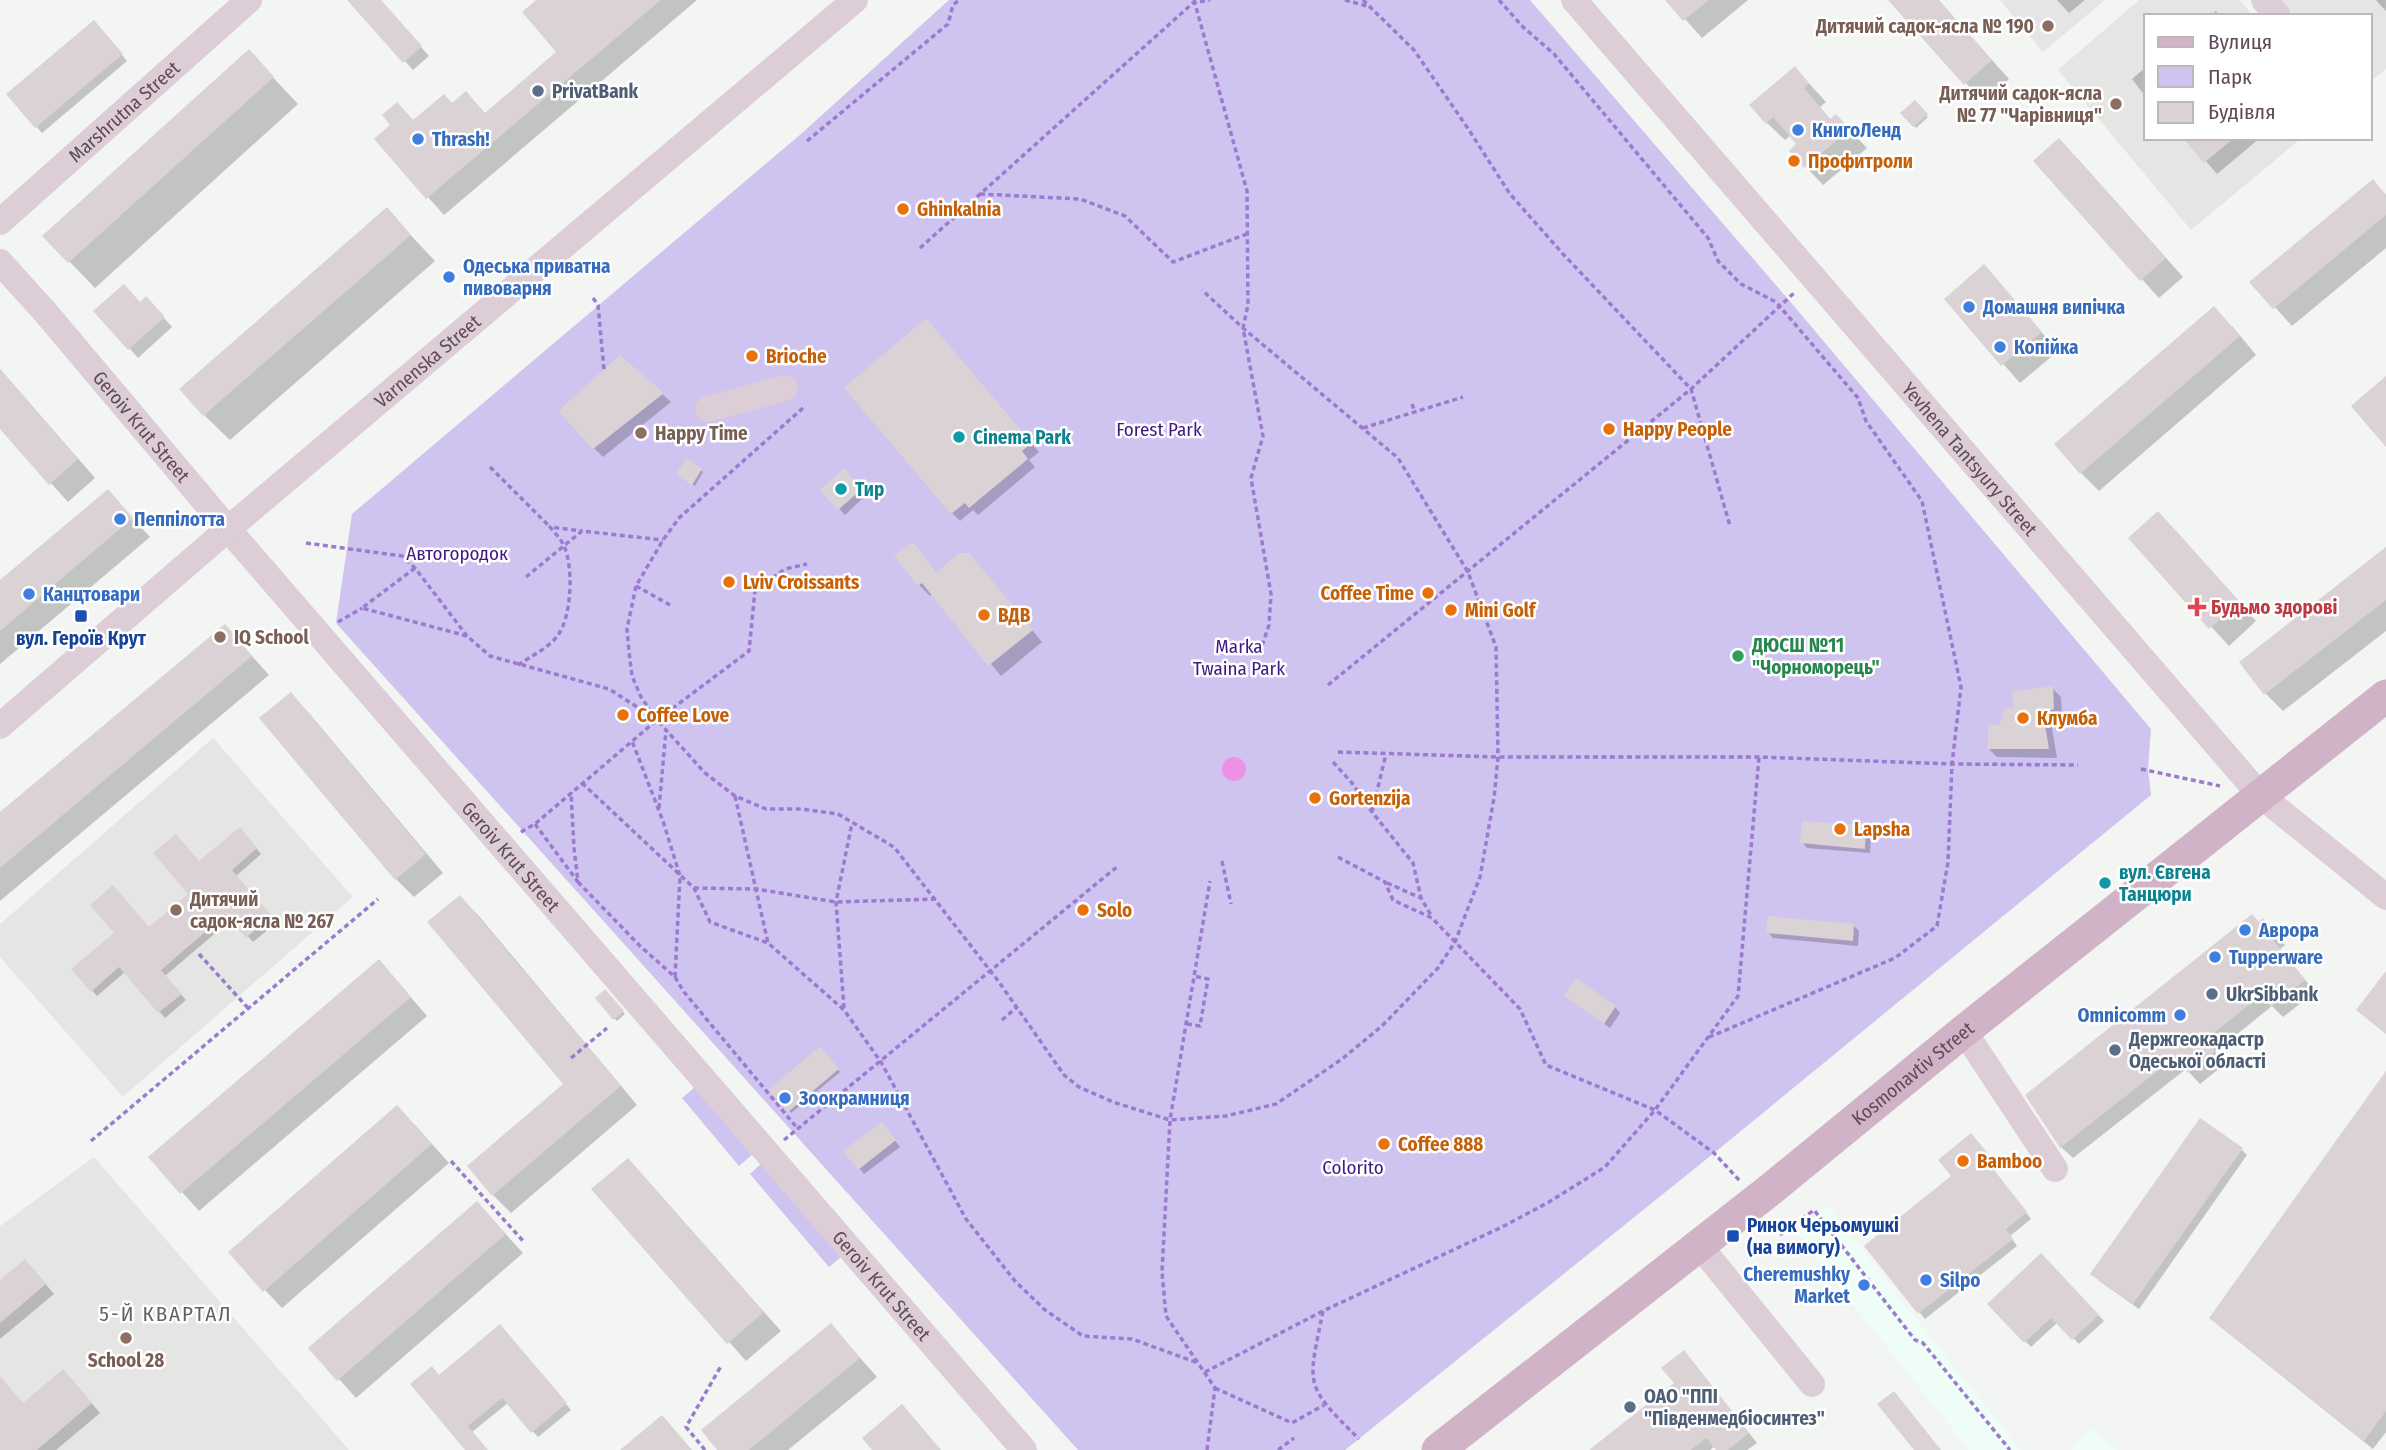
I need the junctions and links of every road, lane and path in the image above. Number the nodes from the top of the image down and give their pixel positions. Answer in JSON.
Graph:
{"nodes":[{"id":1,"x":249,"y":0,"type":"edge"},
{"id":2,"x":855,"y":0,"type":"edge"},
{"id":3,"x":959,"y":0,"type":"edge"},
{"id":4,"x":1210,"y":0,"type":"edge"},
{"id":5,"x":1345,"y":0,"type":"edge"},
{"id":6,"x":1363,"y":0,"type":"edge"},
{"id":7,"x":1499,"y":0,"type":"edge"},
{"id":8,"x":1574,"y":0,"type":"edge"},
{"id":9,"x":2264,"y":0,"type":"edge"},
{"id":10,"x":1194,"y":1,"type":"edge"},
{"id":11,"x":1372,"y":7,"type":"junction"},
{"id":12,"x":2276,"y":14,"type":"edge"},
{"id":13,"x":807,"y":141,"type":"dead end"},
{"id":14,"x":980,"y":194,"type":"junction"},
{"id":15,"x":0,"y":222,"type":"edge"},
{"id":16,"x":1247,"y":234,"type":"junction"},
{"id":17,"x":920,"y":248,"type":"dead end"},
{"id":18,"x":0,"y":262,"type":"edge"},
{"id":19,"x":1813,"y":277,"type":"junction"},
{"id":20,"x":1202,"y":290,"type":"dead end"},
{"id":21,"x":593,"y":298,"type":"dead end"},
{"id":22,"x":1780,"y":306,"type":"junction"},
{"id":23,"x":1243,"y":328,"type":"junction"},
{"id":24,"x":604,"y":370,"type":"dead end"},
{"id":25,"x":785,"y":388,"type":"dead end"},
{"id":26,"x":1691,"y":389,"type":"junction"},
{"id":27,"x":1463,"y":397,"type":"dead end"},
{"id":28,"x":1412,"y":404,"type":"dead end"},
{"id":29,"x":803,"y":408,"type":"dead end"},
{"id":30,"x":708,"y":409,"type":"dead end"},
{"id":31,"x":1415,"y":412,"type":"junction"},
{"id":32,"x":1363,"y":428,"type":"junction"},
{"id":33,"x":490,"y":467,"type":"dead end"},
{"id":34,"x":1730,"y":526,"type":"dead end"},
{"id":35,"x":550,"y":527,"type":"junction"},
{"id":36,"x":228,"y":529,"type":"junction"},
{"id":37,"x":582,"y":531,"type":"junction"},
{"id":38,"x":663,"y":540,"type":"junction"},
{"id":39,"x":306,"y":543,"type":"dead end"},
{"id":40,"x":564,"y":545,"type":"junction"},
{"id":41,"x":807,"y":564,"type":"dead end"},
{"id":42,"x":415,"y":568,"type":"junction"},
{"id":43,"x":1468,"y":572,"type":"junction"},
{"id":44,"x":526,"y":578,"type":"dead end"},
{"id":45,"x":636,"y":586,"type":"junction"},
{"id":46,"x":670,"y":605,"type":"dead end"},
{"id":47,"x":362,"y":608,"type":"junction"},
{"id":48,"x":336,"y":623,"type":"dead end"},
{"id":49,"x":467,"y":636,"type":"junction"},
{"id":50,"x":1261,"y":652,"type":"dead end"},
{"id":51,"x":518,"y":665,"type":"junction"},
{"id":52,"x":1328,"y":685,"type":"dead end"},
{"id":53,"x":2386,"y":696,"type":"edge"},
{"id":54,"x":657,"y":720,"type":"junction"},
{"id":55,"x":0,"y":726,"type":"edge"},
{"id":56,"x":666,"y":730,"type":"junction"},
{"id":57,"x":632,"y":741,"type":"junction"},
{"id":58,"x":1338,"y":752,"type":"dead end"},
{"id":59,"x":1386,"y":754,"type":"junction"},
{"id":60,"x":1498,"y":757,"type":"junction"},
{"id":61,"x":1759,"y":757,"type":"junction"},
{"id":62,"x":1333,"y":762,"type":"dead end"},
{"id":63,"x":1952,"y":764,"type":"junction"},
{"id":64,"x":2078,"y":765,"type":"dead end"},
{"id":65,"x":2141,"y":769,"type":"dead end"},
{"id":66,"x":582,"y":783,"type":"junction"},
{"id":67,"x":571,"y":792,"type":"junction"},
{"id":68,"x":2260,"y":795,"type":"junction"},
{"id":69,"x":736,"y":796,"type":"junction"},
{"id":70,"x":659,"y":809,"type":"junction"},
{"id":71,"x":1371,"y":812,"type":"junction"},
{"id":72,"x":852,"y":822,"type":"junction"},
{"id":73,"x":535,"y":824,"type":"junction"},
{"id":74,"x":519,"y":834,"type":"dead end"},
{"id":75,"x":1338,"y":858,"type":"dead end"},
{"id":76,"x":1222,"y":861,"type":"dead end"},
{"id":77,"x":1118,"y":866,"type":"dead end"},
{"id":78,"x":680,"y":876,"type":"junction"},
{"id":79,"x":1210,"y":881,"type":"dead end"},
{"id":80,"x":1385,"y":882,"type":"junction"},
{"id":81,"x":578,"y":883,"type":"junction"},
{"id":82,"x":694,"y":888,"type":"junction"},
{"id":83,"x":756,"y":889,"type":"junction"},
{"id":84,"x":2386,"y":897,"type":"edge"},
{"id":85,"x":1421,"y":898,"type":"junction"},
{"id":86,"x":378,"y":899,"type":"dead end"},
{"id":87,"x":936,"y":899,"type":"junction"},
{"id":88,"x":835,"y":902,"type":"junction"},
{"id":89,"x":1231,"y":904,"type":"dead end"},
{"id":90,"x":1432,"y":918,"type":"junction"},
{"id":91,"x":1455,"y":942,"type":"junction"},
{"id":92,"x":768,"y":943,"type":"junction"},
{"id":93,"x":199,"y":954,"type":"dead end"},
{"id":94,"x":991,"y":971,"type":"junction"},
{"id":95,"x":675,"y":976,"type":"junction"},
{"id":96,"x":1194,"y":976,"type":"junction"},
{"id":97,"x":1017,"y":1007,"type":"junction"},
{"id":98,"x":248,"y":1008,"type":"junction"},
{"id":99,"x":844,"y":1010,"type":"junction"},
{"id":100,"x":1002,"y":1020,"type":"dead end"},
{"id":101,"x":1186,"y":1024,"type":"junction"},
{"id":102,"x":607,"y":1028,"type":"dead end"},
{"id":103,"x":1964,"y":1031,"type":"junction"},
{"id":104,"x":1707,"y":1038,"type":"junction"},
{"id":105,"x":571,"y":1058,"type":"dead end"},
{"id":106,"x":881,"y":1062,"type":"junction"},
{"id":107,"x":1656,"y":1110,"type":"junction"},
{"id":108,"x":1170,"y":1120,"type":"junction"},
{"id":109,"x":798,"y":1129,"type":"junction"},
{"id":110,"x":91,"y":1141,"type":"dead end"},
{"id":111,"x":783,"y":1141,"type":"dead end"},
{"id":112,"x":451,"y":1161,"type":"dead end"},
{"id":113,"x":2055,"y":1169,"type":"dead end"},
{"id":114,"x":1744,"y":1184,"type":"dead end"},
{"id":115,"x":1770,"y":1219,"type":"dead end"},
{"id":116,"x":524,"y":1242,"type":"dead end"},
{"id":117,"x":1699,"y":1245,"type":"junction"},
{"id":118,"x":1323,"y":1311,"type":"junction"},
{"id":119,"x":1198,"y":1363,"type":"junction"},
{"id":120,"x":721,"y":1366,"type":"dead end"},
{"id":121,"x":1205,"y":1372,"type":"junction"},
{"id":122,"x":1812,"y":1384,"type":"dead end"},
{"id":123,"x":1215,"y":1388,"type":"junction"},
{"id":124,"x":1324,"y":1405,"type":"junction"},
{"id":125,"x":1294,"y":1438,"type":"dead end"},
{"id":126,"x":1359,"y":1439,"type":"dead end"},
{"id":127,"x":705,"y":1450,"type":"edge"},
{"id":128,"x":1024,"y":1450,"type":"edge"},
{"id":129,"x":1207,"y":1450,"type":"edge"},
{"id":130,"x":1278,"y":1450,"type":"edge"},
{"id":131,"x":1438,"y":1450,"type":"edge"},
{"id":132,"x":2010,"y":1450,"type":"edge"}],
"edges":[{"from":1,"to":15,"type":"street","name":"Marshrutna Street"},
{"from":2,"to":36,"type":"street","name":"Varnenska Street"},
{"from":3,"to":13,"type":"path"},
{"from":4,"to":10,"type":"path"},
{"from":5,"to":11,"type":"path"},
{"from":6,"to":11,"type":"path"},
{"from":7,"to":22,"type":"path"},
{"from":8,"to":19,"type":"street","name":"Yevhena Tantsyury Street"},
{"from":9,"to":12,"type":"street"},
{"from":10,"to":14,"type":"path"},
{"from":10,"to":16,"type":"path"},
{"from":11,"to":26,"type":"path"},
{"from":14,"to":16,"type":"path"},
{"from":14,"to":17,"type":"path"},
{"from":16,"to":23,"type":"path"},
{"from":18,"to":36,"type":"street","name":"Geroiv Krut Street"},
{"from":19,"to":22,"type":"path"},
{"from":19,"to":68,"type":"street","name":"Yevhena Tantsyury Street"},
{"from":20,"to":23,"type":"path"},
{"from":21,"to":24,"type":"path"},
{"from":22,"to":26,"type":"path"},
{"from":22,"to":63,"type":"path"},
{"from":23,"to":32,"type":"path"},
{"from":23,"to":50,"type":"path"},
{"from":25,"to":30,"type":"street"},
{"from":26,"to":34,"type":"path"},
{"from":26,"to":43,"type":"path"},
{"from":27,"to":31,"type":"path"},
{"from":28,"to":31,"type":"path"},
{"from":29,"to":38,"type":"path"},
{"from":31,"to":32,"type":"path"},
{"from":32,"to":43,"type":"path"},
{"from":33,"to":35,"type":"path"},
{"from":35,"to":37,"type":"path"},
{"from":35,"to":40,"type":"path"},
{"from":36,"to":55,"type":"street","name":"Varnenska Street"},
{"from":36,"to":128,"type":"street","name":"Geroiv Krut Street"},
{"from":37,"to":38,"type":"path"},
{"from":37,"to":40,"type":"path"},
{"from":38,"to":45,"type":"path"},
{"from":39,"to":42,"type":"path"},
{"from":40,"to":44,"type":"path"},
{"from":40,"to":51,"type":"path"},
{"from":41,"to":54,"type":"path"},
{"from":42,"to":47,"type":"path"},
{"from":42,"to":49,"type":"path"},
{"from":43,"to":52,"type":"path"},
{"from":43,"to":60,"type":"path"},
{"from":45,"to":46,"type":"path"},
{"from":45,"to":54,"type":"path"},
{"from":47,"to":48,"type":"path"},
{"from":47,"to":49,"type":"path"},
{"from":49,"to":51,"type":"path"},
{"from":51,"to":54,"type":"path"},
{"from":53,"to":68,"type":"main road","name":"Kosmonavtiv Street"},
{"from":54,"to":56,"type":"path"},
{"from":54,"to":57,"type":"path"},
{"from":56,"to":69,"type":"path"},
{"from":56,"to":70,"type":"path"},
{"from":57,"to":66,"type":"path"},
{"from":57,"to":70,"type":"path"},
{"from":58,"to":59,"type":"path"},
{"from":59,"to":60,"type":"path"},
{"from":59,"to":71,"type":"path"},
{"from":60,"to":61,"type":"path"},
{"from":60,"to":91,"type":"path"},
{"from":61,"to":63,"type":"path"},
{"from":61,"to":104,"type":"path"},
{"from":62,"to":71,"type":"path"},
{"from":63,"to":64,"type":"path"},
{"from":63,"to":104,"type":"path"},
{"from":65,"to":68,"type":"path"},
{"from":66,"to":67,"type":"path"},
{"from":66,"to":78,"type":"path"},
{"from":67,"to":73,"type":"path"},
{"from":67,"to":81,"type":"path"},
{"from":68,"to":84,"type":"street","name":"Yevhena Tantsyury Street"},
{"from":68,"to":103,"type":"main road","name":"Kosmonavtiv Street"},
{"from":69,"to":72,"type":"path"},
{"from":69,"to":83,"type":"path"},
{"from":70,"to":78,"type":"path"},
{"from":71,"to":85,"type":"path"},
{"from":72,"to":87,"type":"path"},
{"from":72,"to":88,"type":"path"},
{"from":73,"to":74,"type":"path"},
{"from":73,"to":81,"type":"path"},
{"from":75,"to":80,"type":"path"},
{"from":76,"to":89,"type":"path"},
{"from":77,"to":94,"type":"path"},
{"from":78,"to":82,"type":"path"},
{"from":78,"to":95,"type":"path"},
{"from":79,"to":96,"type":"path"},
{"from":80,"to":85,"type":"path"},
{"from":80,"to":90,"type":"path"},
{"from":81,"to":95,"type":"path"},
{"from":82,"to":83,"type":"path"},
{"from":82,"to":92,"type":"path"},
{"from":83,"to":88,"type":"path"},
{"from":83,"to":92,"type":"path"},
{"from":85,"to":90,"type":"path"},
{"from":86,"to":98,"type":"path"},
{"from":87,"to":88,"type":"path"},
{"from":87,"to":94,"type":"path"},
{"from":88,"to":99,"type":"path"},
{"from":90,"to":91,"type":"path"},
{"from":91,"to":107,"type":"path"},
{"from":91,"to":108,"type":"path"},
{"from":92,"to":99,"type":"path"},
{"from":93,"to":98,"type":"path"},
{"from":94,"to":97,"type":"path"},
{"from":94,"to":106,"type":"path"},
{"from":95,"to":109,"type":"path"},
{"from":96,"to":101,"type":"path"},
{"from":96,"to":101,"type":"path"},
{"from":97,"to":100,"type":"path"},
{"from":97,"to":108,"type":"path"},
{"from":98,"to":110,"type":"path"},
{"from":99,"to":106,"type":"path"},
{"from":101,"to":108,"type":"path"},
{"from":102,"to":105,"type":"path"},
{"from":103,"to":113,"type":"street"},
{"from":103,"to":117,"type":"main road","name":"Kosmonavtiv Street"},
{"from":104,"to":107,"type":"path"},
{"from":106,"to":109,"type":"path"},
{"from":106,"to":119,"type":"path"},
{"from":107,"to":114,"type":"path"},
{"from":107,"to":118,"type":"path"},
{"from":108,"to":119,"type":"path"},
{"from":109,"to":111,"type":"path"},
{"from":112,"to":116,"type":"path"},
{"from":115,"to":132,"type":"path"},
{"from":117,"to":122,"type":"street"},
{"from":117,"to":131,"type":"main road","name":"Kosmonavtiv Street"},
{"from":118,"to":121,"type":"path"},
{"from":118,"to":124,"type":"path"},
{"from":119,"to":121,"type":"path"},
{"from":120,"to":127,"type":"path"},
{"from":121,"to":123,"type":"path"},
{"from":123,"to":124,"type":"path"},
{"from":123,"to":129,"type":"path"},
{"from":124,"to":126,"type":"path"},
{"from":125,"to":130,"type":"path"}]}
